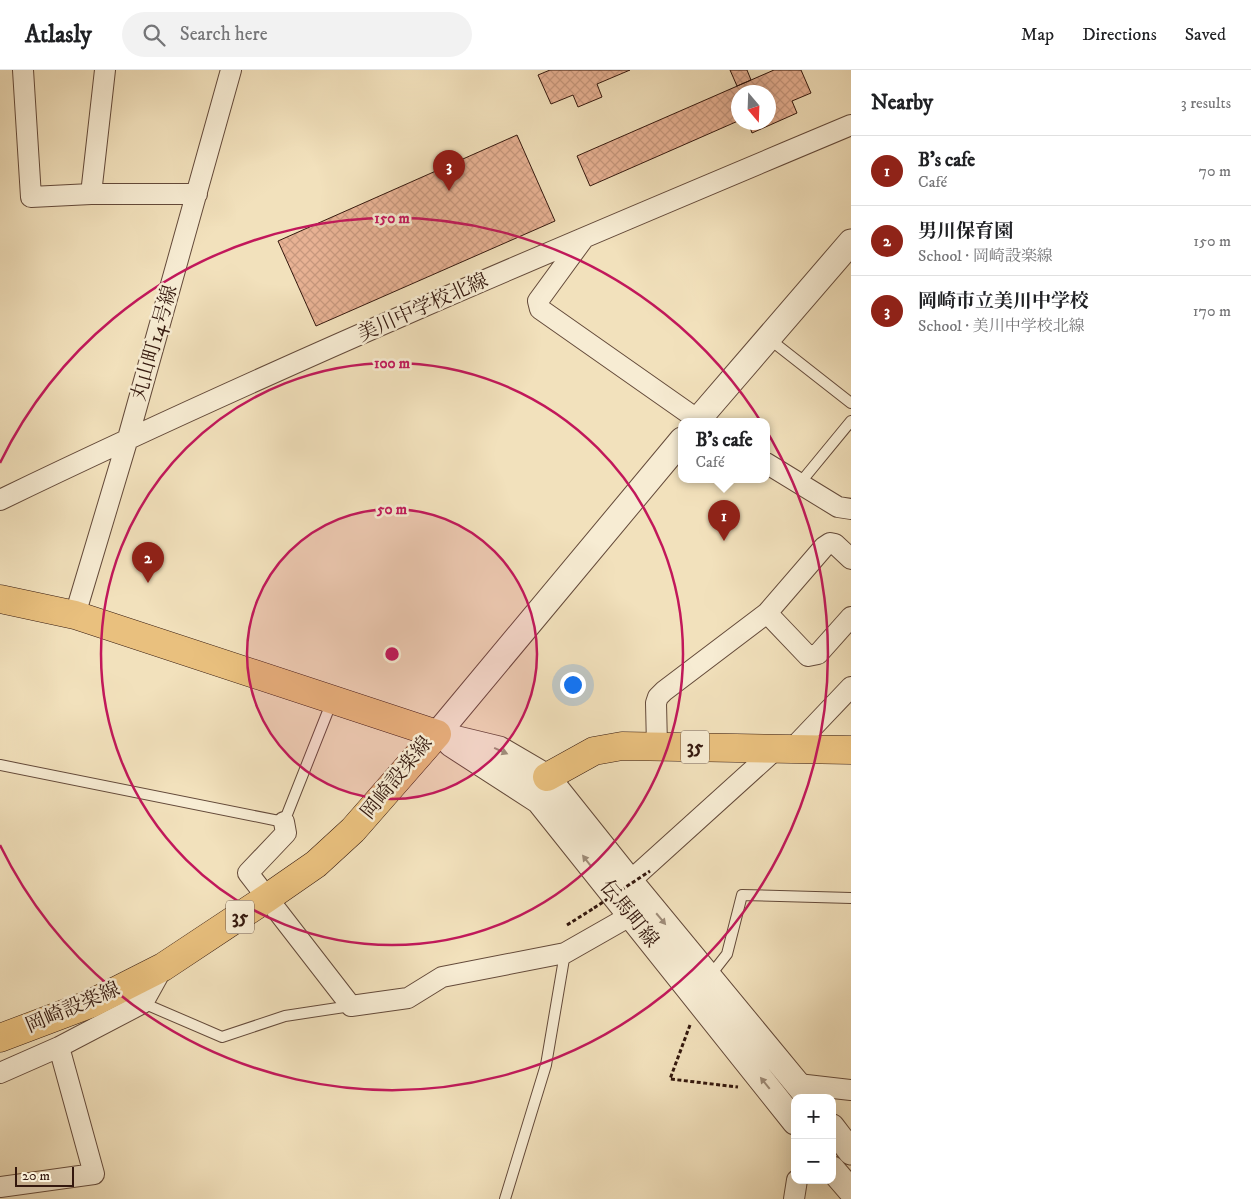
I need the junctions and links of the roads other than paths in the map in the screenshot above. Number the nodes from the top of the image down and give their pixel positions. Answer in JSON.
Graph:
{"nodes":[{"id":1,"x":23,"y":70,"type":"edge"},
{"id":2,"x":105,"y":70,"type":"edge"},
{"id":3,"x":232,"y":70,"type":"edge"},
{"id":4,"x":851,"y":125,"type":"edge"},
{"id":5,"x":91,"y":194,"type":"junction"},
{"id":6,"x":197,"y":194,"type":"junction"},
{"id":7,"x":585,"y":237,"type":"junction"},
{"id":8,"x":851,"y":242,"type":"edge"},
{"id":9,"x":768,"y":338,"type":"junction"},
{"id":10,"x":851,"y":403,"type":"edge"},
{"id":11,"x":693,"y":418,"type":"edge"},
{"id":12,"x":702,"y":418,"type":"edge"},
{"id":13,"x":851,"y":421,"type":"edge"},
{"id":14,"x":128,"y":438,"type":"junction"},
{"id":15,"x":678,"y":445,"type":"edge"},
{"id":16,"x":770,"y":465,"type":"edge"},
{"id":17,"x":800,"y":483,"type":"junction"},
{"id":18,"x":0,"y":500,"type":"edge"},
{"id":19,"x":851,"y":509,"type":"edge"},
{"id":20,"x":851,"y":559,"type":"edge"},
{"id":21,"x":0,"y":599,"type":"edge"},
{"id":22,"x":766,"y":613,"type":"junction"},
{"id":23,"x":75,"y":615,"type":"junction"},
{"id":24,"x":851,"y":617,"type":"edge"},
{"id":25,"x":851,"y":687,"type":"edge"},
{"id":26,"x":332,"y":701,"type":"junction"},
{"id":27,"x":437,"y":734,"type":"junction"},
{"id":28,"x":657,"y":746,"type":"junction"},
{"id":29,"x":784,"y":749,"type":"junction"},
{"id":30,"x":851,"y":750,"type":"edge"},
{"id":31,"x":0,"y":765,"type":"edge"},
{"id":32,"x":547,"y":777,"type":"junction"},
{"id":33,"x":284,"y":822,"type":"junction"},
{"id":34,"x":640,"y":876,"type":"junction"},
{"id":35,"x":267,"y":898,"type":"junction"},
{"id":36,"x":851,"y":898,"type":"edge"},
{"id":37,"x":630,"y":916,"type":"junction"},
{"id":38,"x":565,"y":952,"type":"junction"},
{"id":39,"x":163,"y":967,"type":"junction"},
{"id":40,"x":709,"y":977,"type":"junction"},
{"id":41,"x":143,"y":1003,"type":"junction"},
{"id":42,"x":351,"y":1006,"type":"junction"},
{"id":43,"x":0,"y":1038,"type":"edge"},
{"id":44,"x":59,"y":1047,"type":"junction"},
{"id":45,"x":0,"y":1073,"type":"edge"},
{"id":46,"x":851,"y":1090,"type":"edge"},
{"id":47,"x":804,"y":1091,"type":"edge"},
{"id":48,"x":791,"y":1117,"type":"edge"},
{"id":49,"x":836,"y":1133,"type":"edge"},
{"id":50,"x":851,"y":1152,"type":"edge"},
{"id":51,"x":836,"y":1173,"type":"edge"},
{"id":52,"x":796,"y":1184,"type":"edge"},
{"id":53,"x":0,"y":1187,"type":"edge"},
{"id":54,"x":851,"y":1192,"type":"edge"},
{"id":55,"x":505,"y":1199,"type":"edge"},
{"id":56,"x":794,"y":1199,"type":"edge"}],
"edges":[{"from":1,"to":5,"type":"street"},
{"from":2,"to":5,"type":"street"},
{"from":3,"to":6,"type":"street","name":"丸山町14号線"},
{"from":4,"to":7,"type":"street","name":"美川中学校北線"},
{"from":5,"to":6,"type":"street"},
{"from":6,"to":14,"type":"street","name":"丸山町14号線"},
{"from":7,"to":11,"type":"street"},
{"from":7,"to":14,"type":"street","name":"美川中学校北線"},
{"from":8,"to":9,"type":"street"},
{"from":9,"to":10,"type":"lane"},
{"from":9,"to":12,"type":"street"},
{"from":13,"to":17,"type":"lane"},
{"from":14,"to":18,"type":"street","name":"美川中学校北線"},
{"from":14,"to":23,"type":"street","name":"丸山町14号線"},
{"from":15,"to":27,"type":"street"},
{"from":16,"to":17,"type":"street"},
{"from":17,"to":19,"type":"street"},
{"from":20,"to":22,"type":"street"},
{"from":21,"to":23,"type":"main road","name":"岡崎設楽線"},
{"from":22,"to":24,"type":"street"},
{"from":22,"to":28,"type":"street"},
{"from":23,"to":26,"type":"main road","name":"岡崎設楽線"},
{"from":25,"to":29,"type":"street"},
{"from":26,"to":27,"type":"main road","name":"岡崎設楽線"},
{"from":26,"to":33,"type":"lane"},
{"from":27,"to":32,"type":"street","one_way":true},
{"from":27,"to":35,"type":"main road","name":"岡崎設楽線","number":"35"},
{"from":37,"to":27,"type":"street","name":"伝馬町線","one_way":true},
{"from":28,"to":29,"type":"main road","number":"35"},
{"from":28,"to":32,"type":"main road","number":"35"},
{"from":29,"to":30,"type":"main road","number":"35"},
{"from":29,"to":34,"type":"street"},
{"from":31,"to":33,"type":"lane"},
{"from":32,"to":34,"type":"street","name":"伝馬町線"},
{"from":33,"to":35,"type":"street"},
{"from":34,"to":40,"type":"street","name":"伝馬町線","one_way":true},
{"from":35,"to":39,"type":"main road","name":"岡崎設楽線","number":"35"},
{"from":35,"to":42,"type":"street"},
{"from":36,"to":40,"type":"lane"},
{"from":37,"to":38,"type":"street"},
{"from":48,"to":37,"type":"street","name":"伝馬町線","one_way":true},
{"from":38,"to":42,"type":"street"},
{"from":38,"to":55,"type":"lane"},
{"from":39,"to":41,"type":"street"},
{"from":39,"to":43,"type":"main road","name":"岡崎設楽線","number":"35"},
{"from":40,"to":47,"type":"street","name":"伝馬町線"},
{"from":41,"to":42,"type":"lane"},
{"from":41,"to":44,"type":"street"},
{"from":44,"to":45,"type":"street"},
{"from":44,"to":53,"type":"street"},
{"from":46,"to":47,"type":"street"},
{"from":49,"to":50,"type":"street"},
{"from":51,"to":54,"type":"street"},
{"from":52,"to":56,"type":"street"}]}
